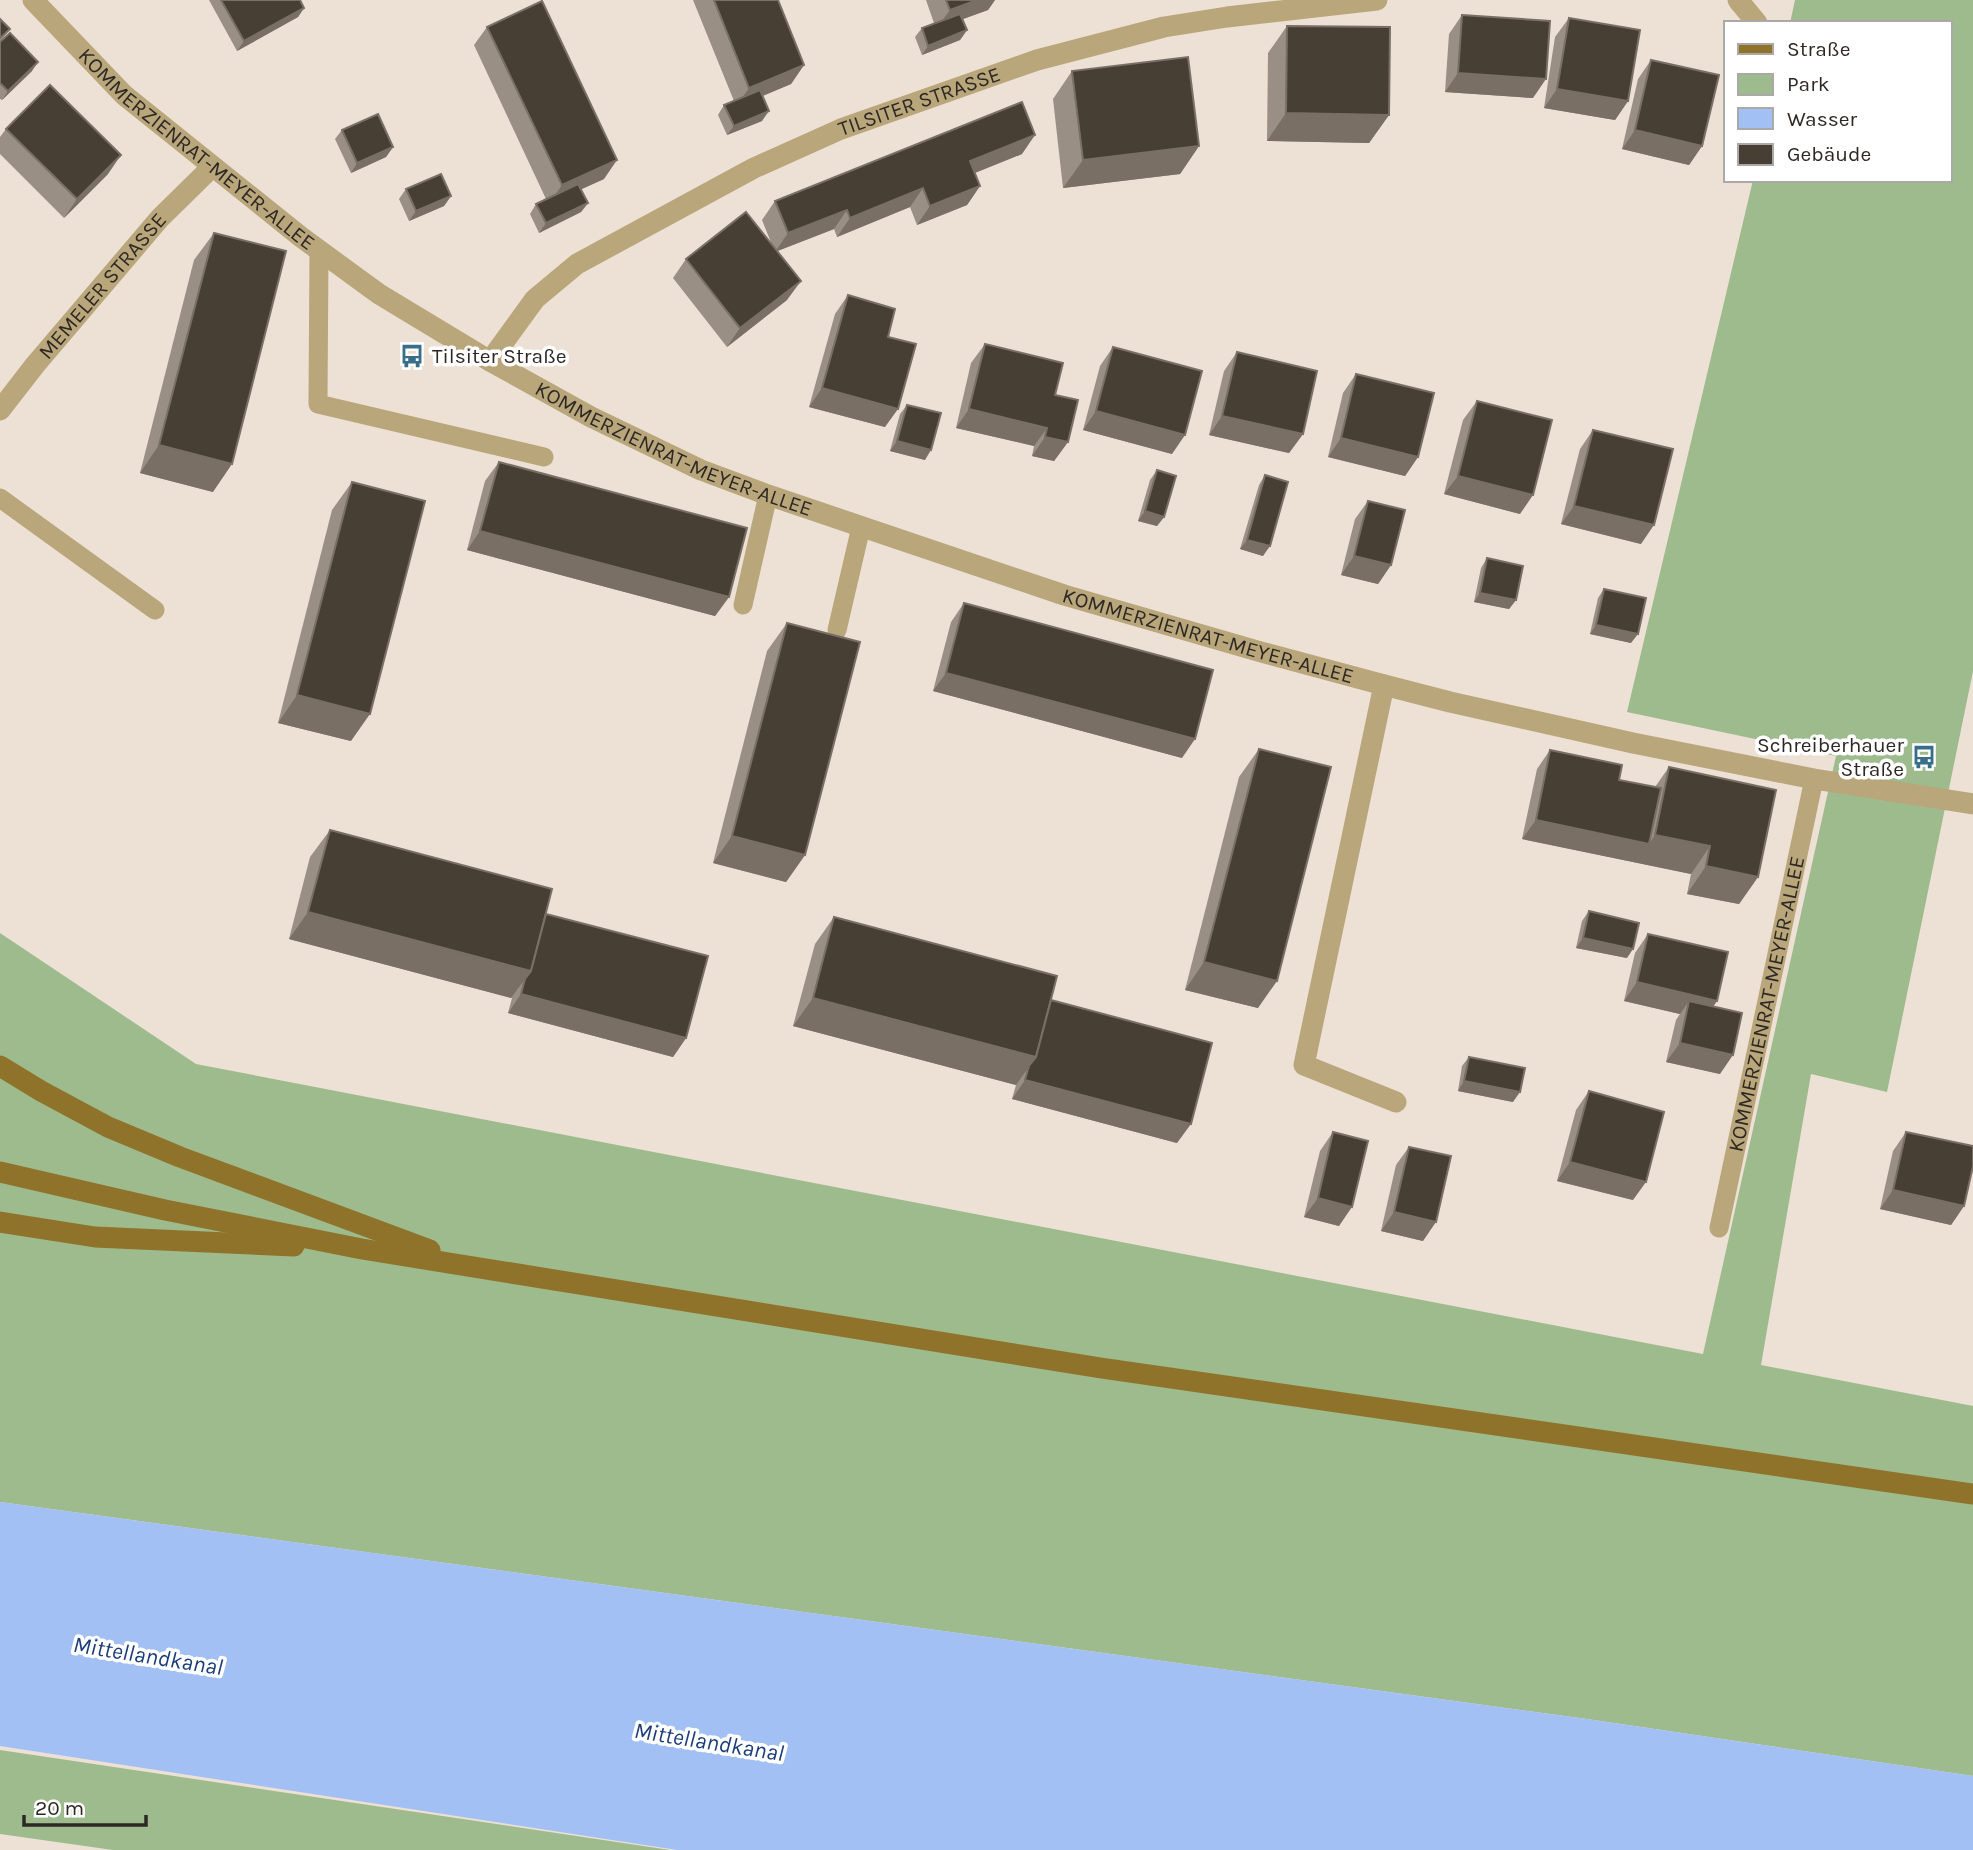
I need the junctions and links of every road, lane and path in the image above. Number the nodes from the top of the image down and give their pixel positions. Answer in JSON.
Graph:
{"nodes":[{"id":1,"x":33,"y":0,"type":"edge"},
{"id":2,"x":1377,"y":0,"type":"edge"},
{"id":3,"x":1738,"y":0,"type":"edge"},
{"id":4,"x":1755,"y":21,"type":"edge"},
{"id":5,"x":212,"y":167,"type":"junction"},
{"id":6,"x":319,"y":250,"type":"junction"},
{"id":7,"x":490,"y":361,"type":"junction"},
{"id":8,"x":0,"y":410,"type":"edge"},
{"id":9,"x":544,"y":457,"type":"dead end"},
{"id":10,"x":768,"y":495,"type":"junction"},
{"id":11,"x":0,"y":498,"type":"edge"},
{"id":12,"x":861,"y":527,"type":"junction"},
{"id":13,"x":743,"y":605,"type":"dead end"},
{"id":14,"x":155,"y":610,"type":"dead end"},
{"id":15,"x":837,"y":630,"type":"dead end"},
{"id":16,"x":1384,"y":685,"type":"junction"},
{"id":17,"x":1814,"y":779,"type":"junction"},
{"id":18,"x":1973,"y":804,"type":"edge"},
{"id":19,"x":0,"y":1066,"type":"edge"},
{"id":20,"x":1396,"y":1102,"type":"dead end"},
{"id":21,"x":0,"y":1172,"type":"edge"},
{"id":22,"x":0,"y":1222,"type":"edge"},
{"id":23,"x":1718,"y":1228,"type":"dead end"},
{"id":24,"x":362,"y":1249,"type":"junction"},
{"id":25,"x":475,"y":1266,"type":"junction"},
{"id":26,"x":1973,"y":1494,"type":"edge"}],
"edges":[{"from":1,"to":5,"type":"street","name":"KOMMERZIENRAT-MEYER-ALLEE"},
{"from":2,"to":7,"type":"street","name":"TILSITER STRASSE"},
{"from":3,"to":4,"type":"street"},
{"from":5,"to":6,"type":"street","name":"KOMMERZIENRAT-MEYER-ALLEE"},
{"from":5,"to":8,"type":"street","name":"MEMELER STRASSE"},
{"from":6,"to":7,"type":"street","name":"KOMMERZIENRAT-MEYER-ALLEE"},
{"from":6,"to":9,"type":"lane"},
{"from":7,"to":10,"type":"street","name":"KOMMERZIENRAT-MEYER-ALLEE"},
{"from":10,"to":12,"type":"street","name":"KOMMERZIENRAT-MEYER-ALLEE"},
{"from":10,"to":13,"type":"lane"},
{"from":11,"to":14,"type":"lane"},
{"from":12,"to":15,"type":"lane"},
{"from":12,"to":16,"type":"street","name":"KOMMERZIENRAT-MEYER-ALLEE"},
{"from":16,"to":17,"type":"street","name":"KOMMERZIENRAT-MEYER-ALLEE"},
{"from":16,"to":20,"type":"street","name":"KOMMERZIENRAT-MEYER-ALLEE"},
{"from":17,"to":18,"type":"street","name":"KOMMERZIENRAT-MEYER-ALLEE"},
{"from":17,"to":23,"type":"lane","name":"KOMMERZIENRAT-MEYER-ALLEE"},
{"from":19,"to":25,"type":"main road"},
{"from":21,"to":24,"type":"main road"},
{"from":22,"to":24,"type":"main road"},
{"from":24,"to":25,"type":"main road"},
{"from":25,"to":26,"type":"main road"}]}
